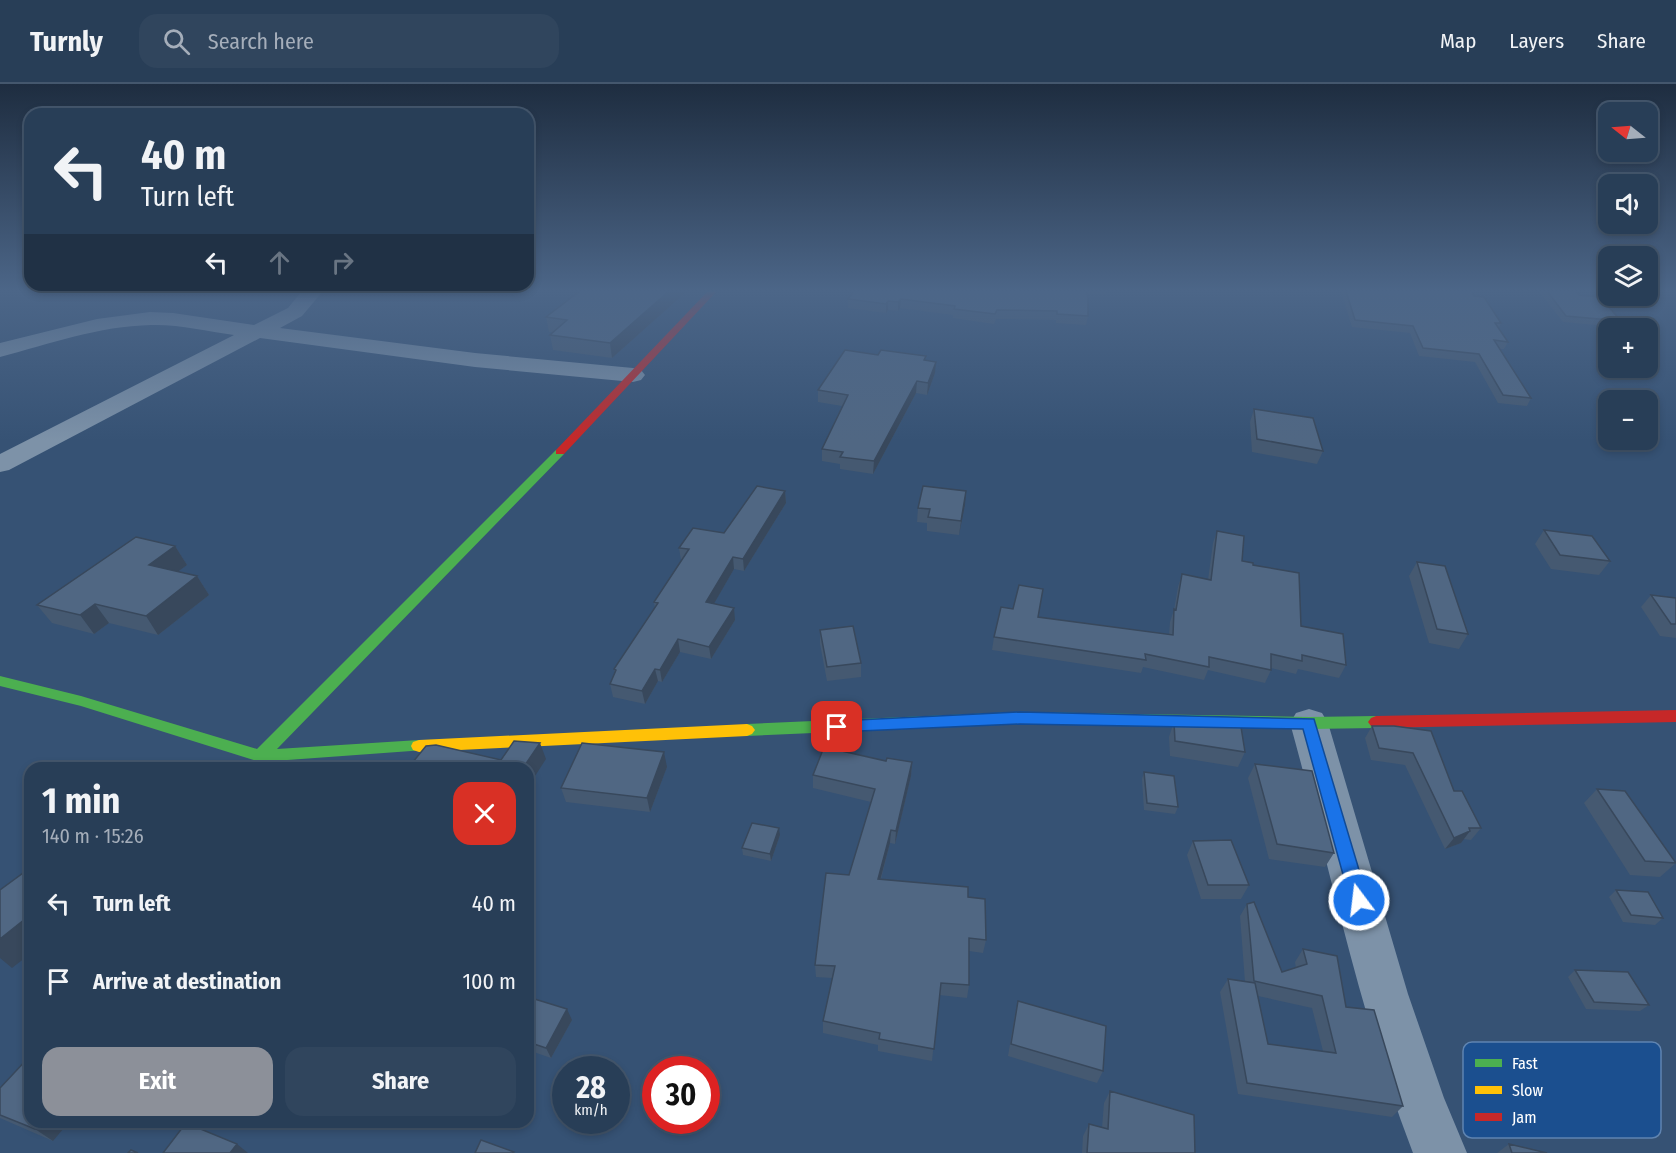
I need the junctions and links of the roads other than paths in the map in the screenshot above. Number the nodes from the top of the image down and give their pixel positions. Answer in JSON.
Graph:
{"nodes":[{"id":1,"x":36,"y":341,"type":"edge"},
{"id":2,"x":239,"y":341,"type":"edge"},
{"id":3,"x":326,"y":341,"type":"edge"},
{"id":4,"x":665,"y":341,"type":"edge"},
{"id":5,"x":0,"y":350,"type":"edge"},
{"id":6,"x":633,"y":375,"type":"junction"},
{"id":7,"x":0,"y":464,"type":"edge"},
{"id":8,"x":0,"y":681,"type":"edge"},
{"id":9,"x":1676,"y":716,"type":"edge"},
{"id":10,"x":1309,"y":723,"type":"junction"},
{"id":11,"x":260,"y":756,"type":"junction"},
{"id":12,"x":1440,"y":1153,"type":"edge"}],
"edges":[{"from":1,"to":5,"type":"street"},
{"from":2,"to":7,"type":"street"},
{"from":3,"to":6,"type":"street"},
{"from":4,"to":6,"type":"street"},
{"from":6,"to":11,"type":"street"},
{"from":8,"to":11,"type":"street"},
{"from":9,"to":10,"type":"street"},
{"from":10,"to":11,"type":"street"},
{"from":10,"to":12,"type":"street"}]}
